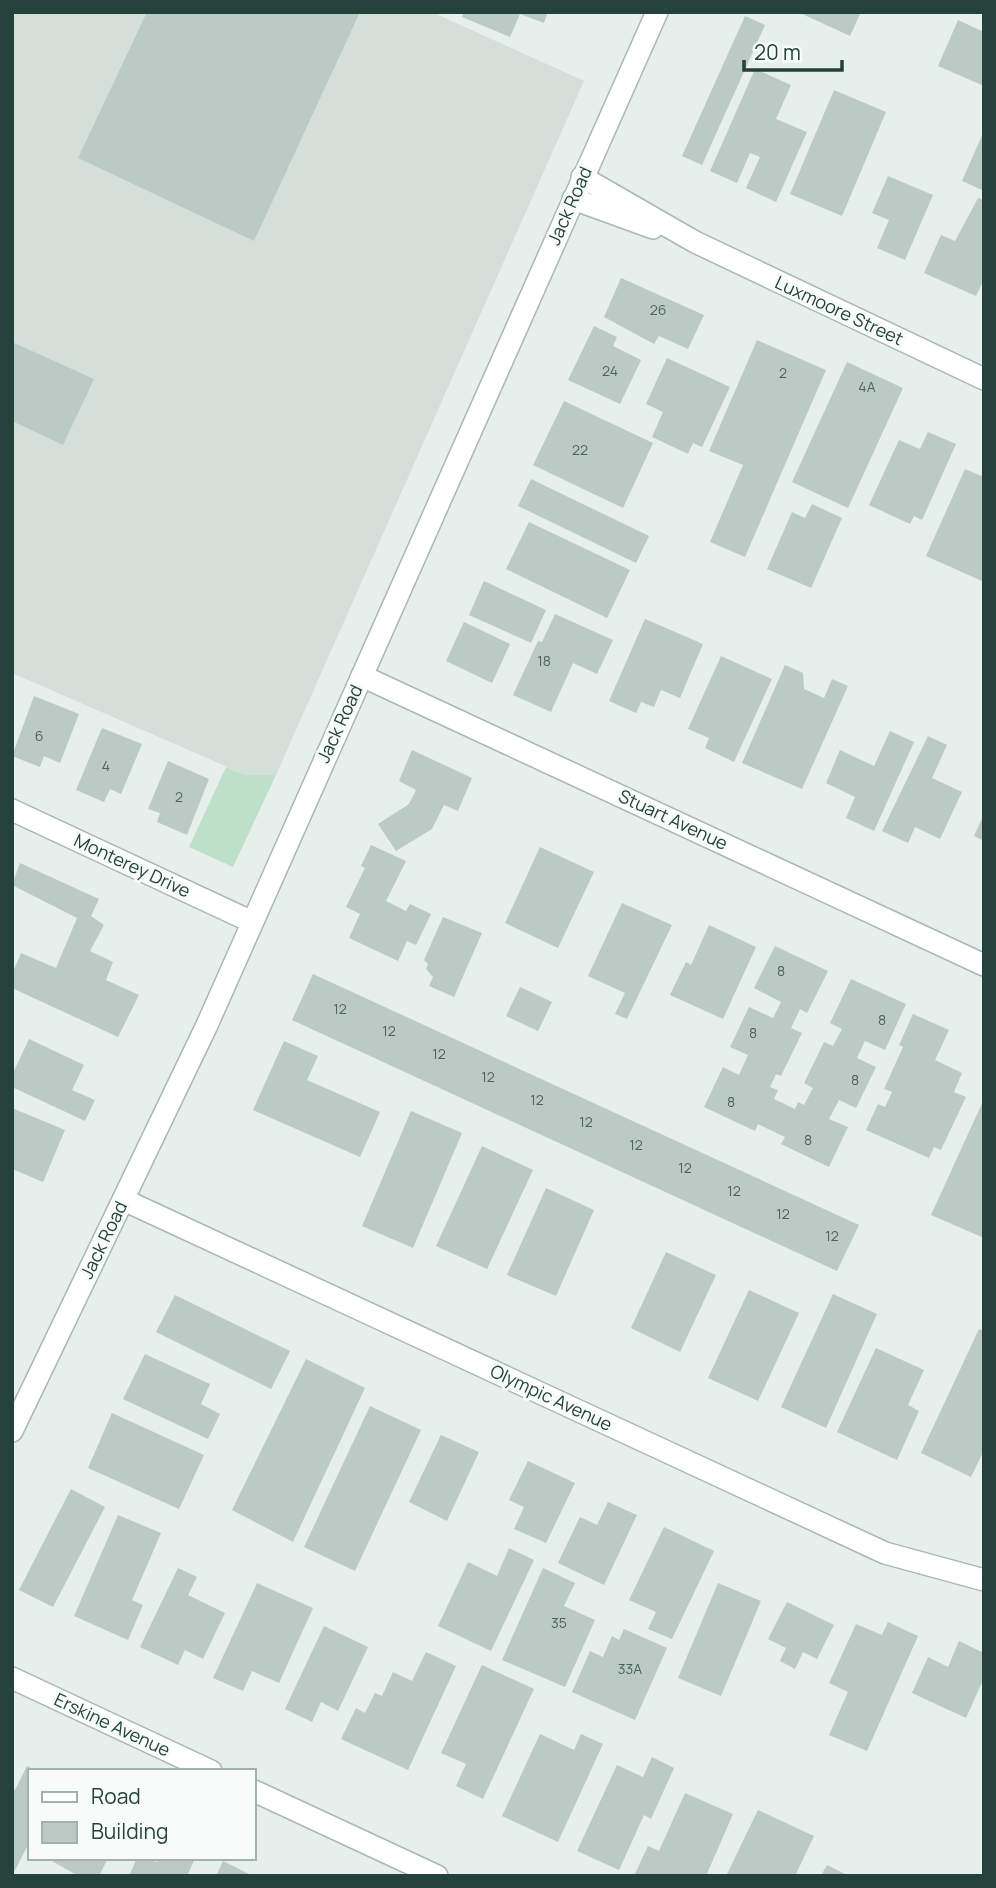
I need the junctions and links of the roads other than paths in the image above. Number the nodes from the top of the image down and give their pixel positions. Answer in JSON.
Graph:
{"nodes":[{"id":1,"x":657,"y":12,"type":"edge"},
{"id":2,"x":582,"y":177,"type":"junction"},
{"id":3,"x":573,"y":199,"type":"junction"},
{"id":4,"x":695,"y":242,"type":"junction"},
{"id":5,"x":983,"y":378,"type":"edge"},
{"id":6,"x":362,"y":676,"type":"junction"},
{"id":7,"x":12,"y":810,"type":"edge"},
{"id":8,"x":252,"y":922,"type":"junction"},
{"id":9,"x":984,"y":965,"type":"edge"},
{"id":10,"x":124,"y":1200,"type":"junction"},
{"id":11,"x":12,"y":1431,"type":"edge"},
{"id":12,"x":984,"y":1580,"type":"edge"},
{"id":13,"x":12,"y":1678,"type":"edge"},
{"id":14,"x":207,"y":1769,"type":"edge"},
{"id":15,"x":256,"y":1792,"type":"edge"},
{"id":16,"x":438,"y":1876,"type":"edge"}],
"edges":[{"from":1,"to":2,"type":"street","name":"Jack Road"},
{"from":2,"to":3,"type":"street","name":"Jack Road"},
{"from":2,"to":4,"type":"street","name":"Luxmoore Street"},
{"from":3,"to":4,"type":"street","name":"Luxmoore Street"},
{"from":3,"to":6,"type":"street","name":"Jack Road"},
{"from":4,"to":5,"type":"street","name":"Luxmoore Street"},
{"from":6,"to":8,"type":"street","name":"Jack Road"},
{"from":6,"to":9,"type":"street","name":"Stuart Avenue"},
{"from":7,"to":8,"type":"street","name":"Monterey Drive"},
{"from":8,"to":10,"type":"street","name":"Jack Road"},
{"from":10,"to":11,"type":"street","name":"Jack Road"},
{"from":10,"to":12,"type":"street","name":"Olympic Avenue"},
{"from":13,"to":14,"type":"street","name":"Erskine Avenue"},
{"from":15,"to":16,"type":"street"}]}
